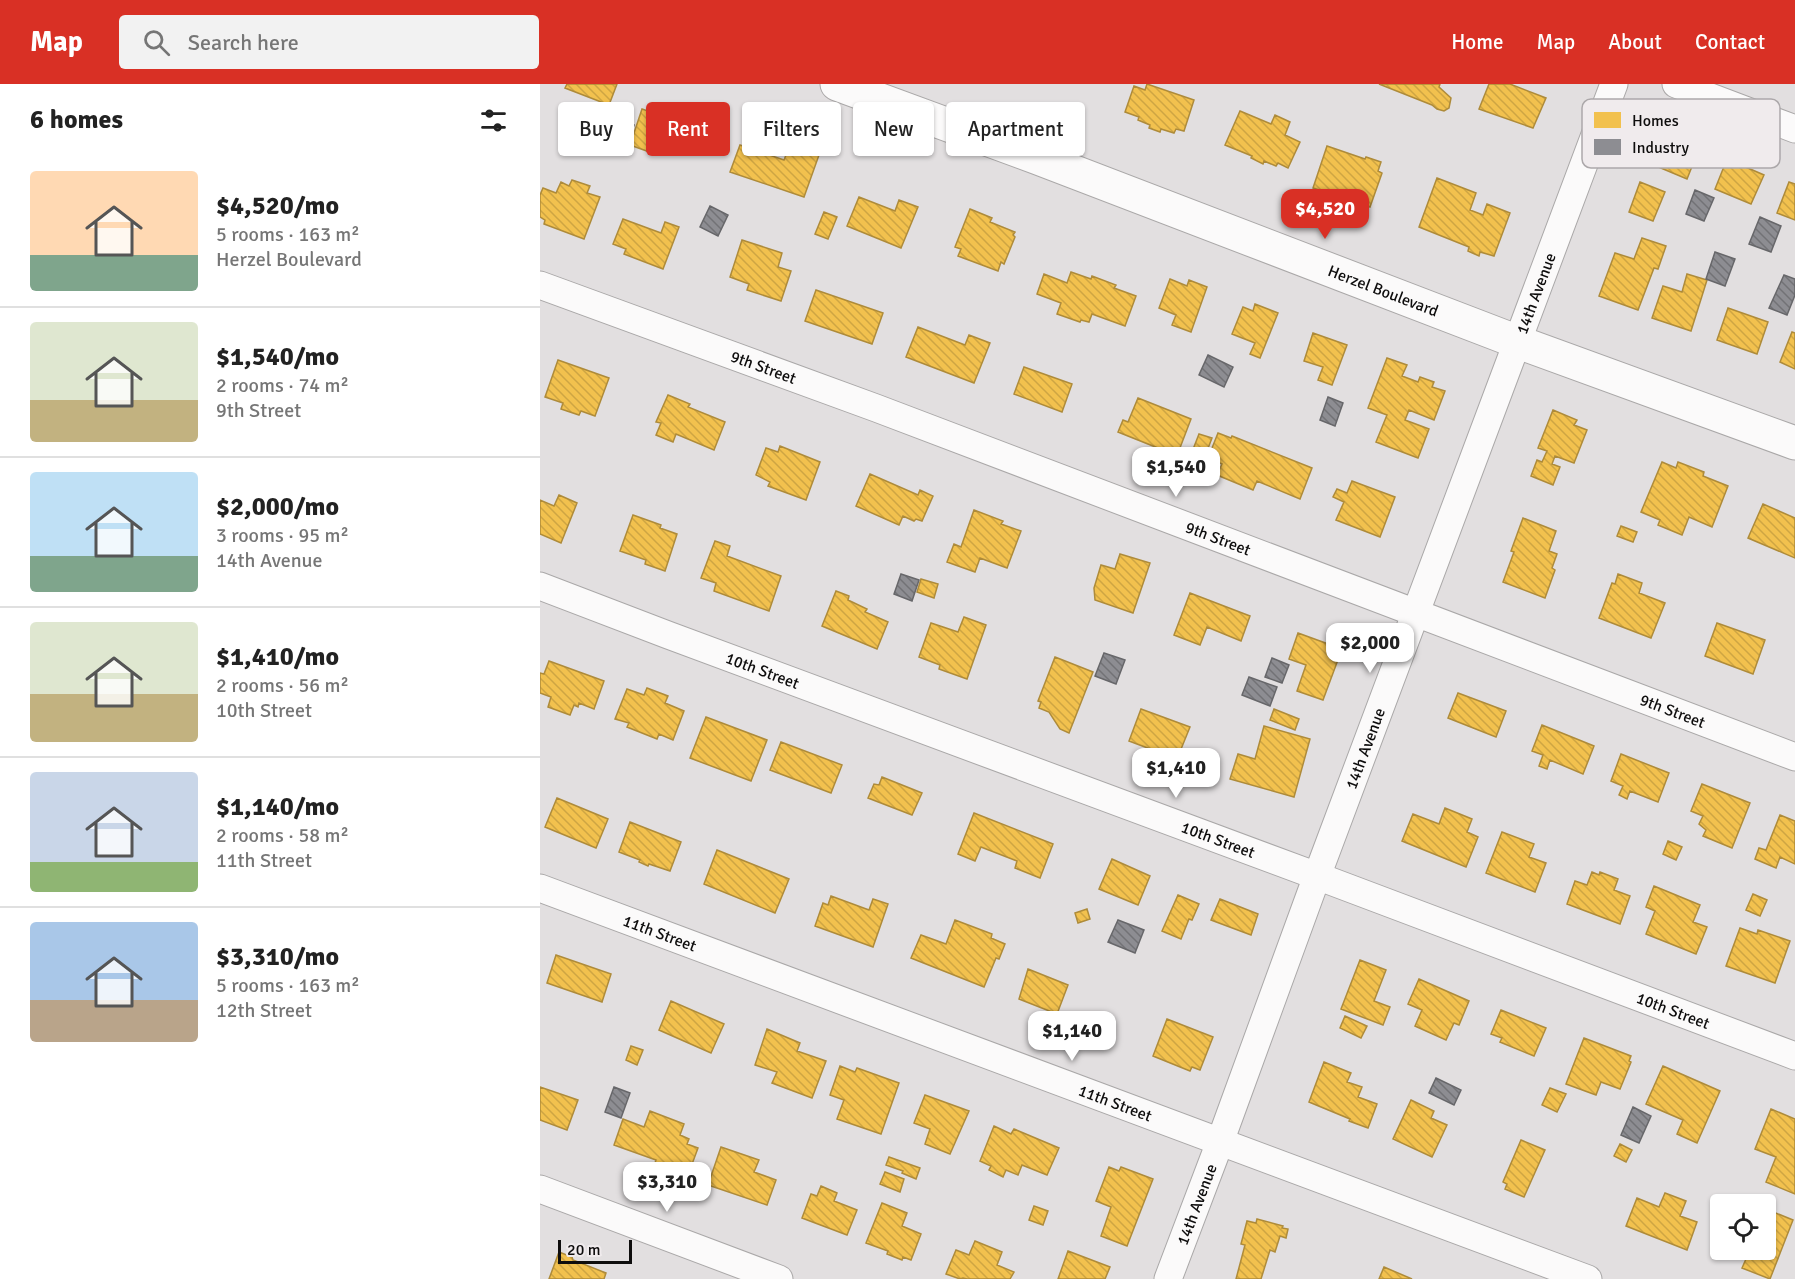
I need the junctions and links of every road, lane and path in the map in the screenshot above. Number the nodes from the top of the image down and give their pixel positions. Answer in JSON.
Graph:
{"nodes":[{"id":1,"x":837,"y":84,"type":"edge"},
{"id":2,"x":1614,"y":84,"type":"edge"},
{"id":3,"x":1676,"y":84,"type":"edge"},
{"id":4,"x":1608,"y":99,"type":"edge"},
{"id":5,"x":1716,"y":99,"type":"edge"},
{"id":6,"x":1780,"y":123,"type":"edge"},
{"id":7,"x":1795,"y":129,"type":"edge"},
{"id":8,"x":1583,"y":168,"type":"edge"},
{"id":9,"x":540,"y":285,"type":"edge"},
{"id":10,"x":1518,"y":342,"type":"junction"},
{"id":11,"x":1795,"y":443,"type":"edge"},
{"id":12,"x":540,"y":586,"type":"edge"},
{"id":13,"x":1417,"y":613,"type":"junction"},
{"id":14,"x":1795,"y":757,"type":"edge"},
{"id":15,"x":1317,"y":876,"type":"junction"},
{"id":16,"x":540,"y":888,"type":"edge"},
{"id":17,"x":1795,"y":1056,"type":"edge"},
{"id":18,"x":1220,"y":1142,"type":"junction"},
{"id":19,"x":540,"y":1188,"type":"edge"},
{"id":20,"x":779,"y":1279,"type":"edge"},
{"id":21,"x":1168,"y":1279,"type":"edge"},
{"id":22,"x":1588,"y":1279,"type":"edge"}],
"edges":[{"from":1,"to":10,"type":"street","name":"Herzel Boulevard"},
{"from":2,"to":4,"type":"street","name":"14th Avenue"},
{"from":3,"to":5,"type":"street"},
{"from":6,"to":7,"type":"street"},
{"from":8,"to":10,"type":"street","name":"14th Avenue"},
{"from":9,"to":13,"type":"street","name":"9th Street"},
{"from":10,"to":11,"type":"street","name":"Herzel Boulevard"},
{"from":10,"to":13,"type":"street","name":"14th Avenue"},
{"from":12,"to":15,"type":"street","name":"10th Street"},
{"from":13,"to":14,"type":"street","name":"9th Street"},
{"from":13,"to":15,"type":"street","name":"14th Avenue"},
{"from":15,"to":17,"type":"street","name":"10th Street"},
{"from":15,"to":18,"type":"street","name":"14th Avenue"},
{"from":16,"to":18,"type":"street","name":"11th Street"},
{"from":18,"to":21,"type":"street","name":"14th Avenue"},
{"from":18,"to":22,"type":"street","name":"11th Street"},
{"from":19,"to":20,"type":"street"}]}
